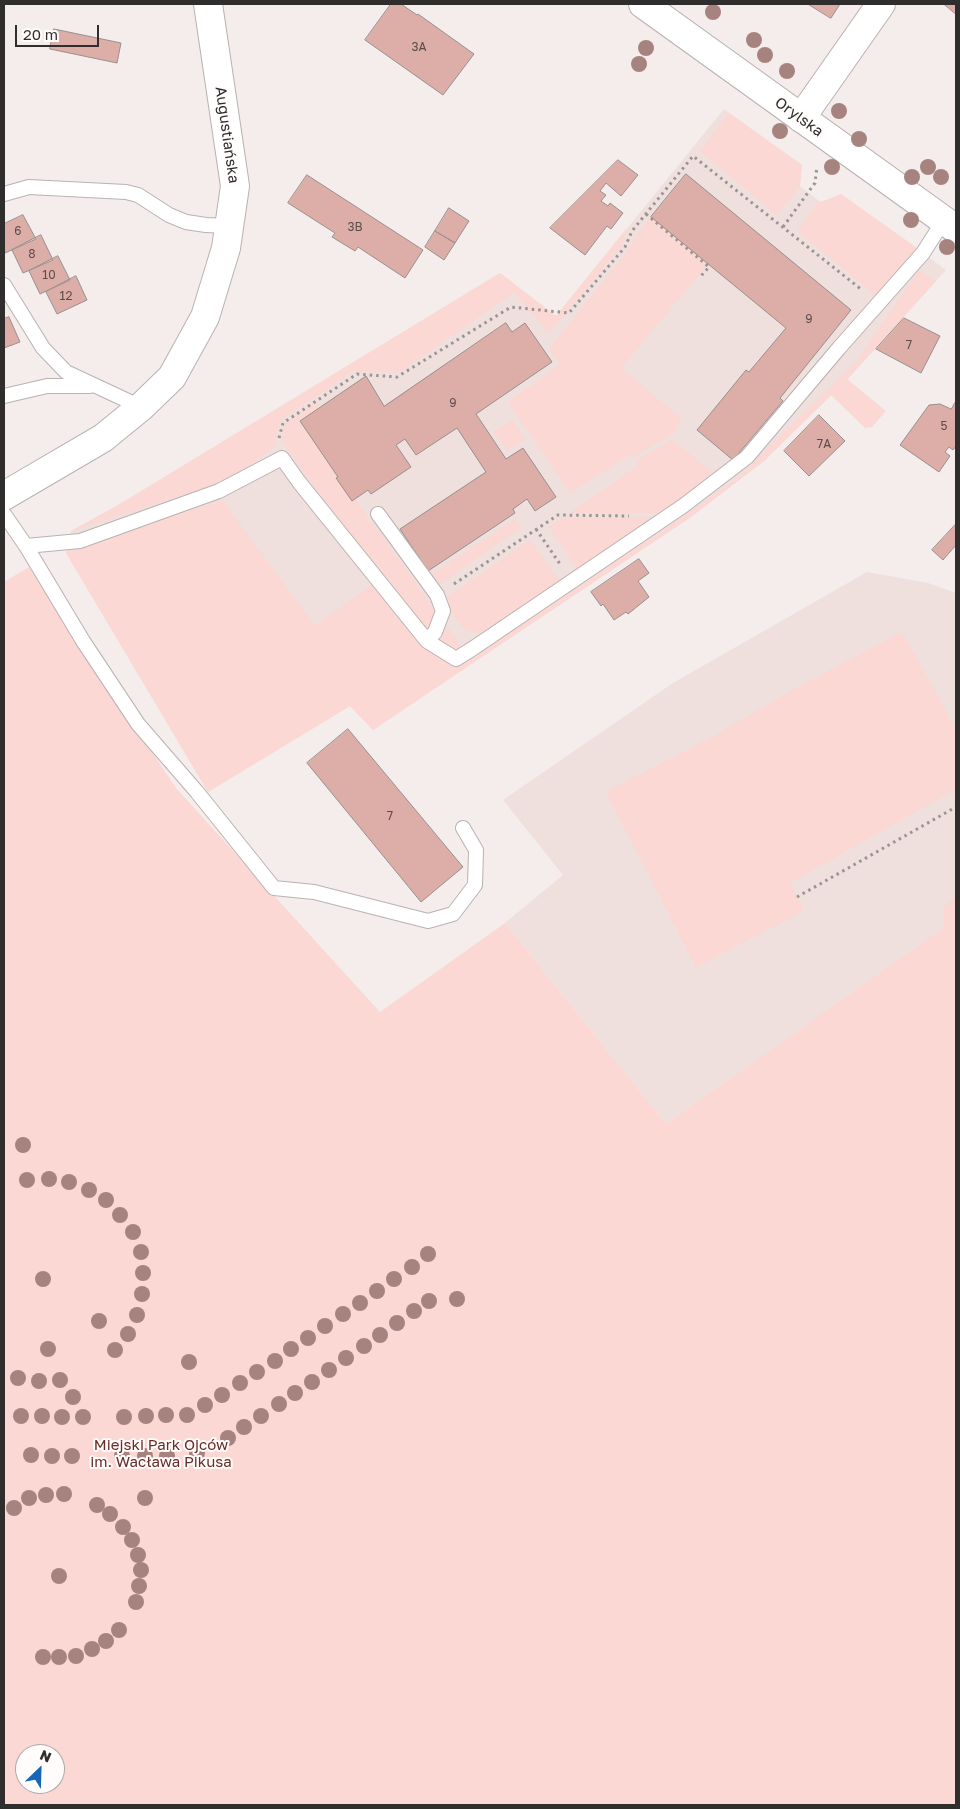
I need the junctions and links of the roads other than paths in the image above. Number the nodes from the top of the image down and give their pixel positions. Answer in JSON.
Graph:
{"nodes":[{"id":1,"x":208,"y":4,"type":"edge"},
{"id":2,"x":642,"y":4,"type":"edge"},
{"id":3,"x":880,"y":4,"type":"edge"},
{"id":4,"x":802,"y":118,"type":"junction"},
{"id":5,"x":4,"y":194,"type":"edge"},
{"id":6,"x":950,"y":224,"type":"edge"},
{"id":7,"x":229,"y":226,"type":"junction"},
{"id":8,"x":4,"y":285,"type":"edge"},
{"id":9,"x":96,"y":386,"type":"junction"},
{"id":10,"x":4,"y":396,"type":"edge"},
{"id":11,"x":141,"y":407,"type":"junction"},
{"id":12,"x":4,"y":496,"type":"edge"},
{"id":13,"x":4,"y":514,"type":"edge"},
{"id":14,"x":378,"y":514,"type":"dead end"},
{"id":15,"x":26,"y":546,"type":"junction"},
{"id":16,"x":427,"y":641,"type":"junction"},
{"id":17,"x":463,"y":828,"type":"dead end"}],
"edges":[{"from":1,"to":7,"type":"street","name":"Augustiańska"},
{"from":2,"to":4,"type":"street","name":"Orylska"},
{"from":3,"to":4,"type":"street"},
{"from":4,"to":6,"type":"street","name":"Orylska"},
{"from":5,"to":7,"type":"lane"},
{"from":6,"to":16,"type":"lane"},
{"from":7,"to":11,"type":"street","name":"Augustiańska"},
{"from":8,"to":9,"type":"lane"},
{"from":9,"to":10,"type":"lane"},
{"from":9,"to":11,"type":"lane"},
{"from":11,"to":12,"type":"street","name":"Augustiańska"},
{"from":13,"to":15,"type":"lane"},
{"from":14,"to":16,"type":"lane"},
{"from":15,"to":16,"type":"lane"},
{"from":15,"to":17,"type":"lane"}]}
